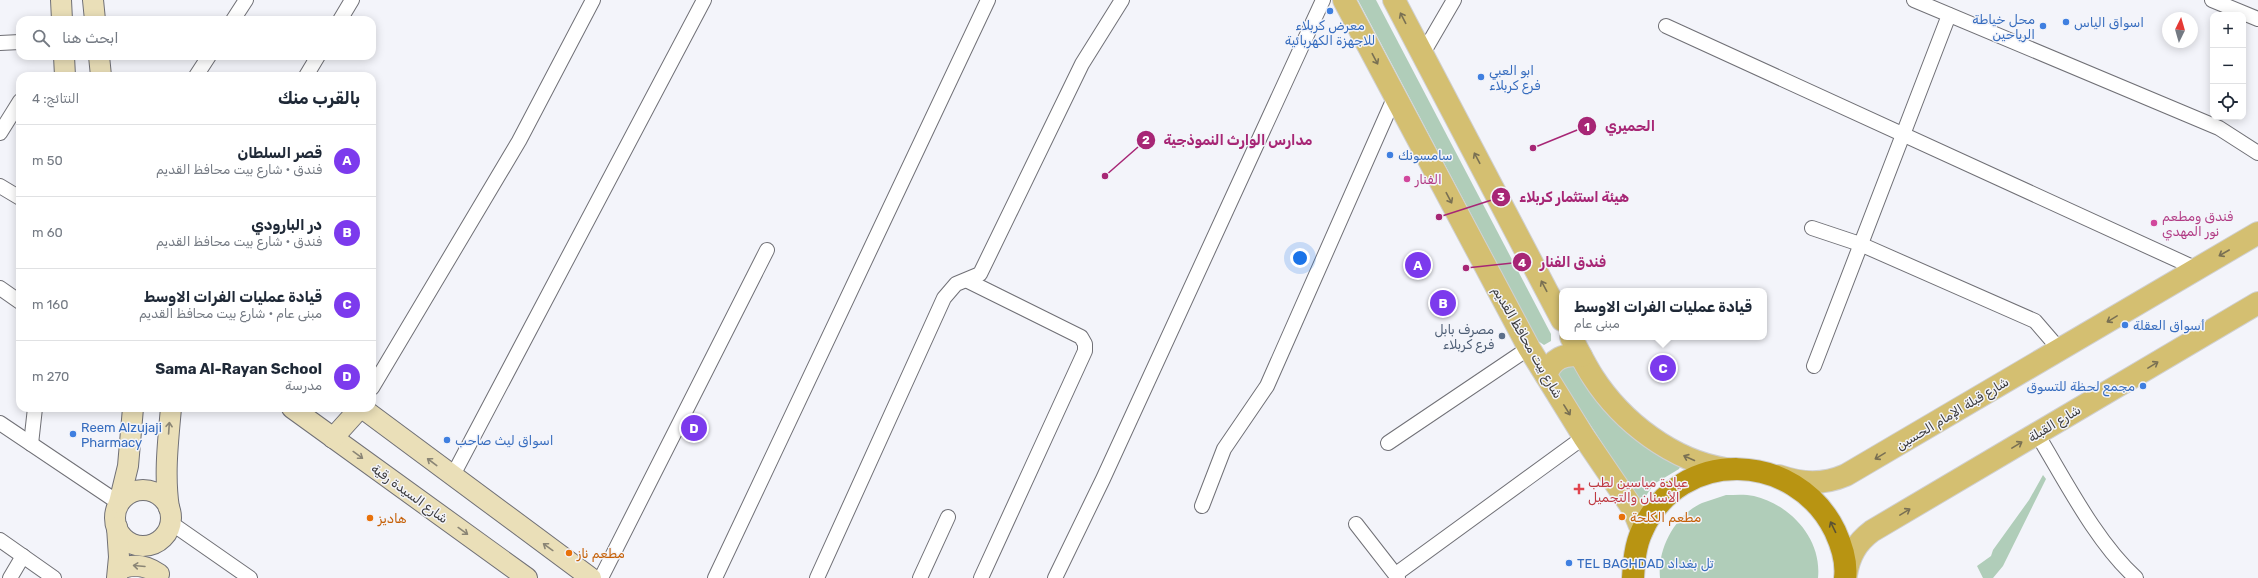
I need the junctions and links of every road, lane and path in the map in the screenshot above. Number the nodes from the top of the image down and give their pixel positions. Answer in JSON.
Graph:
{"nodes":[{"id":1,"x":61,"y":0,"type":"edge"},
{"id":2,"x":93,"y":0,"type":"edge"},
{"id":3,"x":246,"y":0,"type":"edge"},
{"id":4,"x":352,"y":0,"type":"edge"},
{"id":5,"x":593,"y":0,"type":"edge"},
{"id":6,"x":704,"y":0,"type":"edge"},
{"id":7,"x":988,"y":0,"type":"edge"},
{"id":8,"x":1122,"y":0,"type":"edge"},
{"id":9,"x":1323,"y":0,"type":"edge"},
{"id":10,"x":1344,"y":0,"type":"edge"},
{"id":11,"x":1394,"y":0,"type":"edge"},
{"id":12,"x":1454,"y":0,"type":"edge"},
{"id":13,"x":1914,"y":0,"type":"edge"},
{"id":14,"x":2218,"y":1,"type":"edge"},
{"id":15,"x":1949,"y":15,"type":"junction"},
{"id":16,"x":62,"y":16,"type":"edge"},
{"id":17,"x":95,"y":16,"type":"edge"},
{"id":18,"x":236,"y":16,"type":"edge"},
{"id":19,"x":342,"y":16,"type":"edge"},
{"id":20,"x":2258,"y":19,"type":"edge"},
{"id":21,"x":1666,"y":26,"type":"dead end"},
{"id":22,"x":16,"y":42,"type":"edge"},
{"id":23,"x":0,"y":43,"type":"edge"},
{"id":24,"x":1422,"y":55,"type":"junction"},
{"id":25,"x":64,"y":60,"type":"edge"},
{"id":26,"x":99,"y":60,"type":"edge"},
{"id":27,"x":206,"y":60,"type":"edge"},
{"id":28,"x":316,"y":60,"type":"edge"},
{"id":29,"x":65,"y":72,"type":"edge"},
{"id":30,"x":101,"y":72,"type":"edge"},
{"id":31,"x":199,"y":72,"type":"edge"},
{"id":32,"x":308,"y":72,"type":"edge"},
{"id":33,"x":1395,"y":96,"type":"junction"},
{"id":34,"x":16,"y":107,"type":"edge"},
{"id":35,"x":0,"y":133,"type":"edge"},
{"id":36,"x":1903,"y":134,"type":"junction"},
{"id":37,"x":2258,"y":154,"type":"edge"},
{"id":38,"x":0,"y":186,"type":"edge"},
{"id":39,"x":16,"y":196,"type":"edge"},
{"id":40,"x":1812,"y":228,"type":"dead end"},
{"id":41,"x":2258,"y":233,"type":"edge"},
{"id":42,"x":1860,"y":244,"type":"junction"},
{"id":43,"x":767,"y":250,"type":"dead end"},
{"id":44,"x":2197,"y":269,"type":"junction"},
{"id":45,"x":968,"y":281,"type":"junction"},
{"id":46,"x":0,"y":288,"type":"edge"},
{"id":47,"x":16,"y":299,"type":"edge"},
{"id":48,"x":2258,"y":303,"type":"edge"},
{"id":49,"x":1559,"y":314,"type":"edge"},
{"id":50,"x":1559,"y":339,"type":"edge"},
{"id":51,"x":1576,"y":346,"type":"edge"},
{"id":52,"x":1529,"y":348,"type":"junction"},
{"id":53,"x":2060,"y":350,"type":"junction"},
{"id":54,"x":1814,"y":366,"type":"dead end"},
{"id":55,"x":1546,"y":375,"type":"junction"},
{"id":56,"x":376,"y":381,"type":"edge"},
{"id":57,"x":34,"y":412,"type":"edge"},
{"id":58,"x":133,"y":412,"type":"edge"},
{"id":59,"x":171,"y":412,"type":"edge"},
{"id":60,"x":297,"y":412,"type":"edge"},
{"id":61,"x":357,"y":412,"type":"edge"},
{"id":62,"x":366,"y":412,"type":"edge"},
{"id":63,"x":0,"y":423,"type":"edge"},
{"id":64,"x":2037,"y":434,"type":"junction"},
{"id":65,"x":1584,"y":437,"type":"junction"},
{"id":66,"x":333,"y":438,"type":"junction"},
{"id":67,"x":1388,"y":443,"type":"dead end"},
{"id":68,"x":31,"y":444,"type":"junction"},
{"id":69,"x":128,"y":466,"type":"junction"},
{"id":70,"x":1726,"y":469,"type":"junction"},
{"id":71,"x":166,"y":472,"type":"junction"},
{"id":72,"x":1778,"y":476,"type":"junction"},
{"id":73,"x":452,"y":477,"type":"junction"},
{"id":74,"x":120,"y":503,"type":"junction"},
{"id":75,"x":1202,"y":506,"type":"dead end"},
{"id":76,"x":948,"y":517,"type":"dead end"},
{"id":77,"x":169,"y":522,"type":"junction"},
{"id":78,"x":1356,"y":524,"type":"dead end"},
{"id":79,"x":117,"y":527,"type":"junction"},
{"id":80,"x":1642,"y":531,"type":"junction"},
{"id":81,"x":0,"y":540,"type":"edge"},
{"id":82,"x":1635,"y":552,"type":"junction"},
{"id":83,"x":23,"y":556,"type":"junction"},
{"id":84,"x":118,"y":574,"type":"edge"},
{"id":85,"x":159,"y":576,"type":"edge"},
{"id":86,"x":1397,"y":576,"type":"edge"},
{"id":87,"x":1845,"y":576,"type":"edge"},
{"id":88,"x":10,"y":578,"type":"edge"},
{"id":89,"x":54,"y":578,"type":"edge"},
{"id":90,"x":250,"y":578,"type":"edge"},
{"id":91,"x":527,"y":578,"type":"edge"},
{"id":92,"x":591,"y":578,"type":"edge"},
{"id":93,"x":601,"y":578,"type":"edge"},
{"id":94,"x":715,"y":578,"type":"edge"},
{"id":95,"x":817,"y":578,"type":"edge"},
{"id":96,"x":920,"y":578,"type":"edge"},
{"id":97,"x":981,"y":578,"type":"edge"},
{"id":98,"x":1055,"y":578,"type":"edge"},
{"id":99,"x":1625,"y":578,"type":"edge"},
{"id":100,"x":1633,"y":578,"type":"edge"},
{"id":101,"x":2136,"y":578,"type":"edge"}],
"edges":[{"from":1,"to":16,"type":"main road"},
{"from":2,"to":17,"type":"main road"},
{"from":3,"to":18,"type":"street"},
{"from":4,"to":19,"type":"street"},
{"from":5,"to":56,"type":"street"},
{"from":6,"to":73,"type":"street"},
{"from":7,"to":94,"type":"street"},
{"from":8,"to":45,"type":"street"},
{"from":9,"to":98,"type":"street"},
{"from":10,"to":33,"type":"main road","name":"شارع بيت محافظ القديم","one_way":true},
{"from":24,"to":11,"type":"main road","one_way":true},
{"from":12,"to":24,"type":"street"},
{"from":13,"to":15,"type":"street"},
{"from":14,"to":20,"type":"street"},
{"from":15,"to":36,"type":"street"},
{"from":15,"to":37,"type":"street"},
{"from":21,"to":36,"type":"street"},
{"from":22,"to":23,"type":"street"},
{"from":49,"to":24,"type":"main road","one_way":true},
{"from":25,"to":29,"type":"main road"},
{"from":26,"to":30,"type":"main road"},
{"from":27,"to":31,"type":"street"},
{"from":28,"to":32,"type":"street"},
{"from":33,"to":52,"type":"main road","name":"شارع بيت محافظ القديم","one_way":true},
{"from":33,"to":75,"type":"street"},
{"from":34,"to":35,"type":"street"},
{"from":36,"to":42,"type":"street"},
{"from":36,"to":44,"type":"street"},
{"from":38,"to":39,"type":"street"},
{"from":40,"to":42,"type":"street"},
{"from":41,"to":44,"type":"main road","name":"شارع قبلة الإمام الحسين","one_way":true},
{"from":42,"to":53,"type":"street"},
{"from":42,"to":54,"type":"street"},
{"from":43,"to":93,"type":"street"},
{"from":44,"to":53,"type":"main road","name":"شارع قبلة الإمام الحسين","one_way":true},
{"from":45,"to":95,"type":"street"},
{"from":45,"to":97,"type":"street"},
{"from":46,"to":47,"type":"street"},
{"from":64,"to":48,"type":"main road","name":"شارع القبلة","one_way":true},
{"from":50,"to":52,"type":"main road"},
{"from":51,"to":55,"type":"main road"},
{"from":70,"to":51,"type":"main road","one_way":true},
{"from":52,"to":55,"type":"main road","name":"شارع بيت محافظ القديم"},
{"from":52,"to":67,"type":"street"},
{"from":53,"to":72,"type":"main road","name":"شارع قبلة الإمام الحسين","one_way":true},
{"from":55,"to":65,"type":"main road","name":"شارع بيت محافظ القديم","one_way":true},
{"from":57,"to":68,"type":"street"},
{"from":58,"to":69,"type":"main road"},
{"from":71,"to":59,"type":"main road","one_way":true},
{"from":60,"to":66,"type":"main road","name":"شارع السيدة رقية"},
{"from":61,"to":66,"type":"main road"},
{"from":73,"to":62,"type":"main road","one_way":true},
{"from":63,"to":68,"type":"street"},
{"from":87,"to":64,"type":"main road","name":"شارع القبلة","one_way":true},
{"from":64,"to":101,"type":"street"},
{"from":65,"to":80,"type":"main road","name":"شارع بيت محافظ القديم"},
{"from":65,"to":86,"type":"street"},
{"from":66,"to":91,"type":"main road","name":"شارع السيدة رقية","one_way":true},
{"from":68,"to":74,"type":"street"},
{"from":69,"to":71,"type":"main road"},
{"from":69,"to":74,"type":"main road"},
{"from":70,"to":72,"type":"highway"},
{"from":70,"to":80,"type":"highway"},
{"from":71,"to":77,"type":"main road"},
{"from":87,"to":72,"type":"highway","one_way":true},
{"from":92,"to":73,"type":"main road","one_way":true},
{"from":74,"to":77,"type":"main road"},
{"from":74,"to":79,"type":"main road"},
{"from":76,"to":96,"type":"street"},
{"from":77,"to":79,"type":"main road"},
{"from":77,"to":85,"type":"main road"},
{"from":77,"to":90,"type":"street"},
{"from":78,"to":86,"type":"street"},
{"from":79,"to":84,"type":"main road"},
{"from":80,"to":82,"type":"highway"},
{"from":81,"to":83,"type":"street"},
{"from":82,"to":99,"type":"highway"},
{"from":82,"to":100,"type":"highway"},
{"from":83,"to":88,"type":"street"},
{"from":83,"to":89,"type":"street"},
{"from":85,"to":84,"type":"main road","one_way":true}]}
